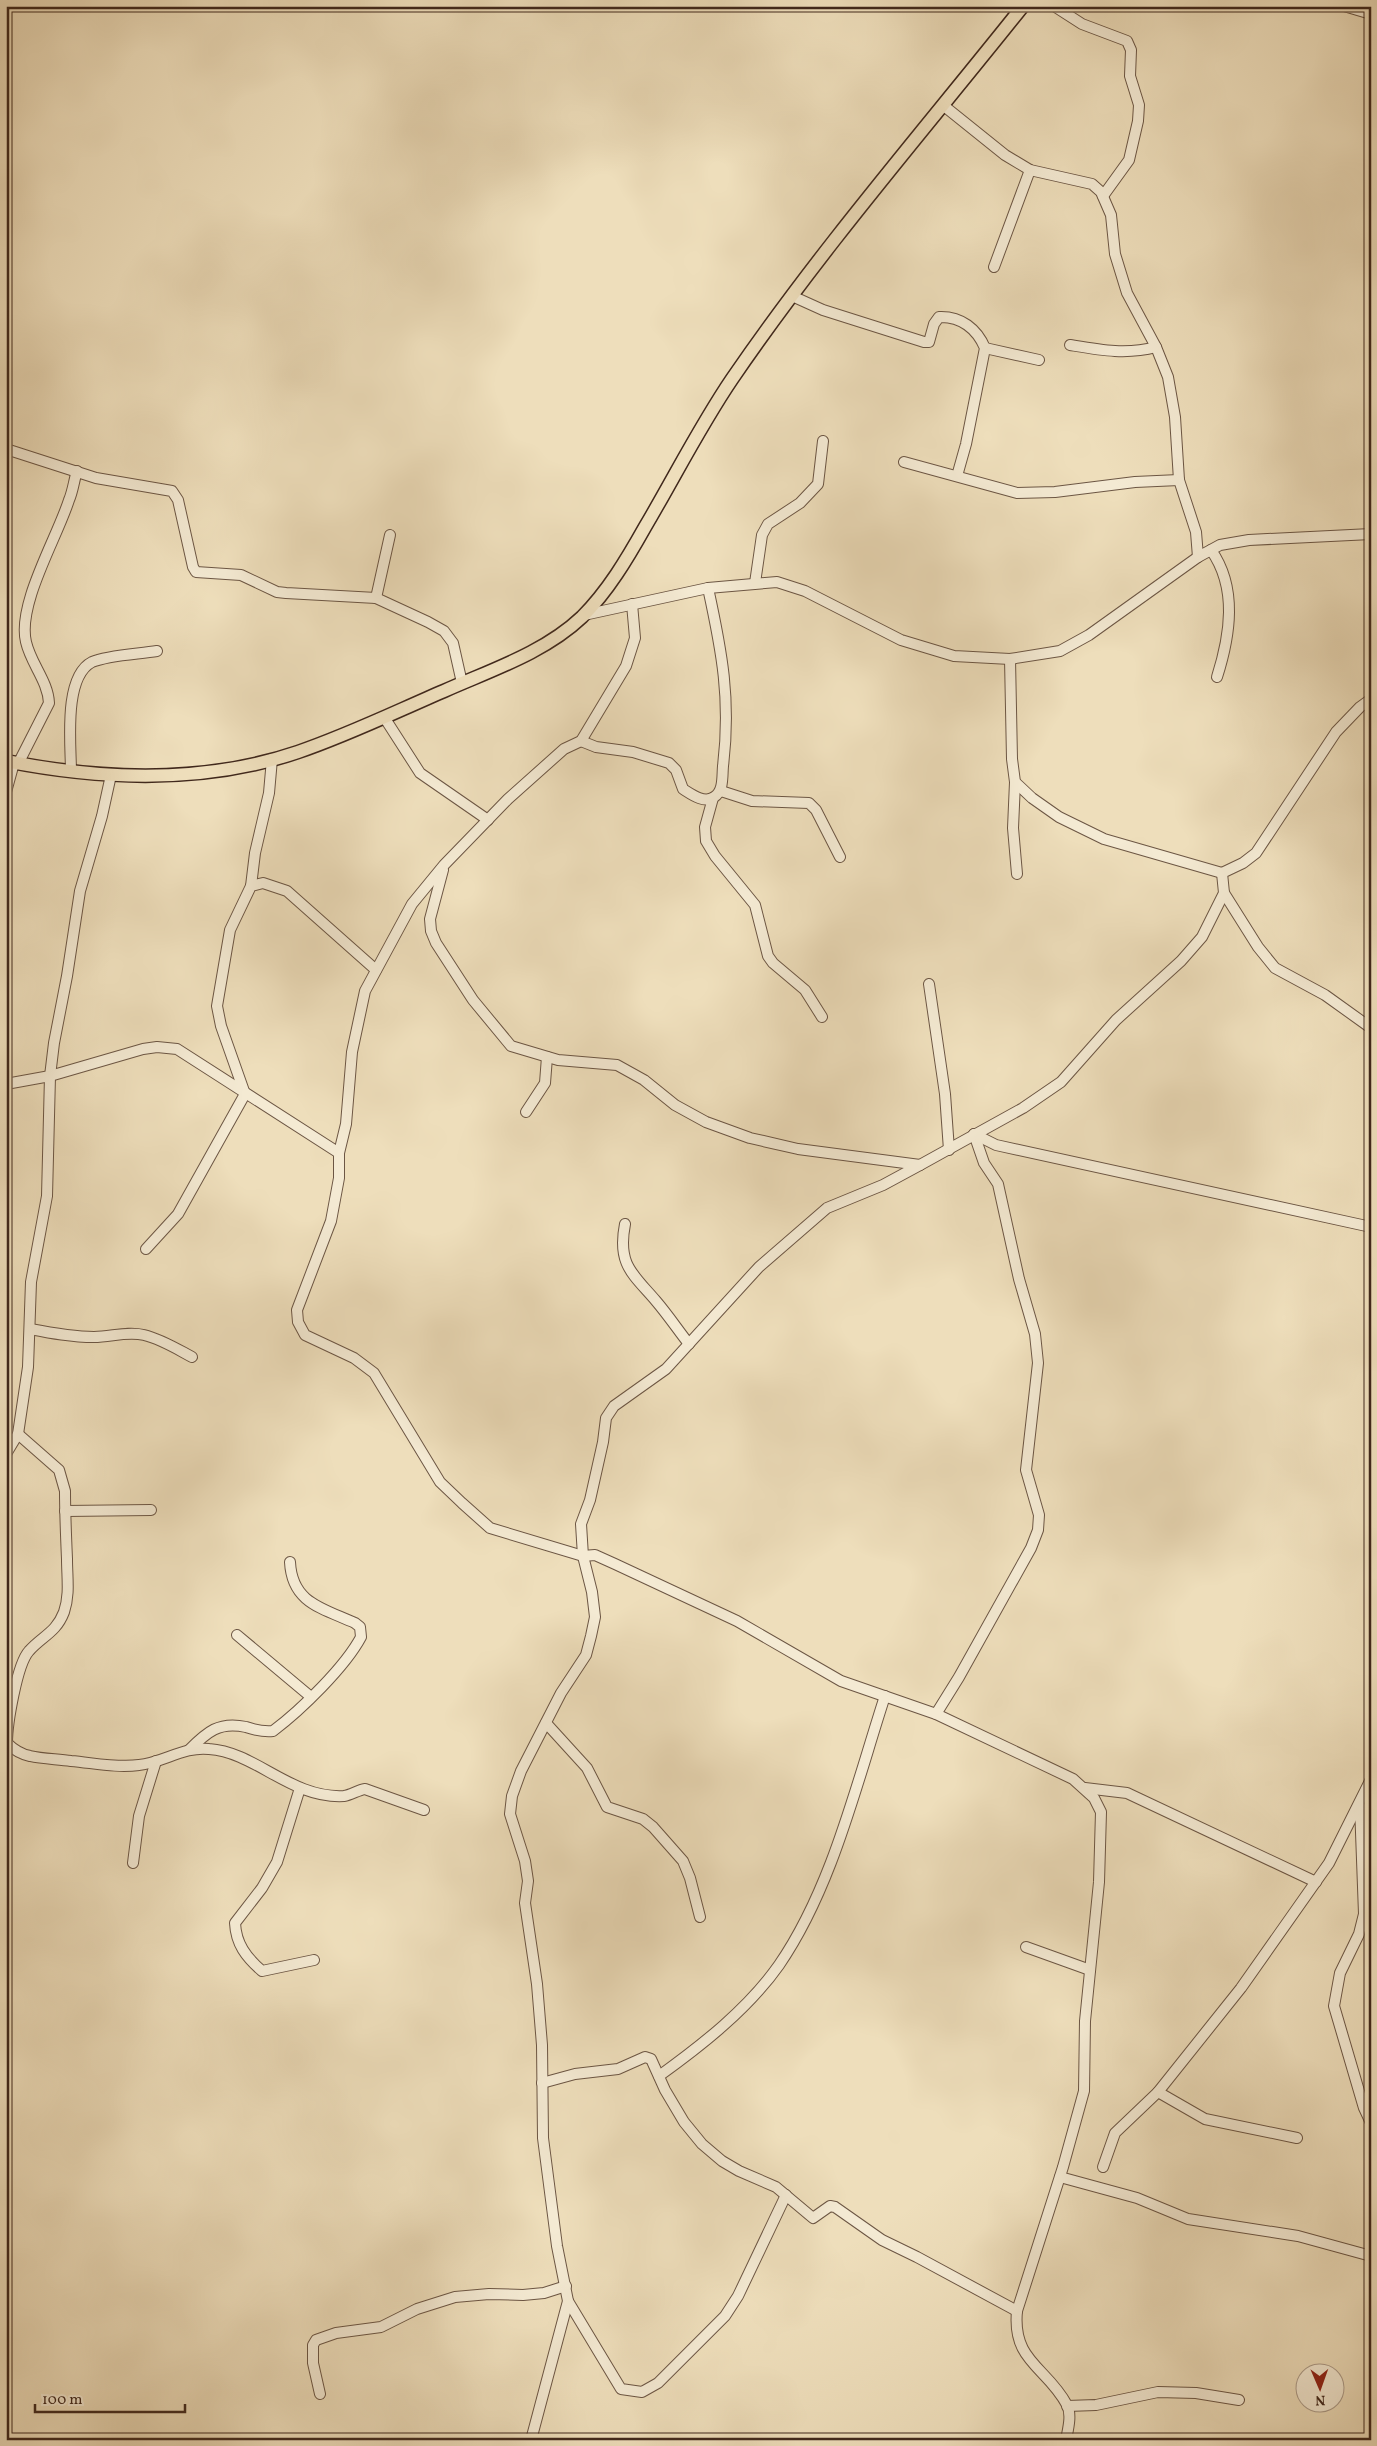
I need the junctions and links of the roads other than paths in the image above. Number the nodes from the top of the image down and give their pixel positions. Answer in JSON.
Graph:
{"nodes":[{"id":1,"x":1024,"y":6,"type":"edge"},
{"id":2,"x":1054,"y":6,"type":"edge"},
{"id":3,"x":1344,"y":6,"type":"edge"},
{"id":4,"x":1371,"y":14,"type":"edge"},
{"id":5,"x":944,"y":106,"type":"junction"},
{"id":6,"x":1030,"y":170,"type":"junction"},
{"id":7,"x":1104,"y":196,"type":"junction"},
{"id":8,"x":994,"y":266,"type":"dead end"},
{"id":9,"x":792,"y":296,"type":"junction"},
{"id":10,"x":1070,"y":345,"type":"dead end"},
{"id":11,"x":1156,"y":347,"type":"junction"},
{"id":12,"x":985,"y":348,"type":"junction"},
{"id":13,"x":1039,"y":360,"type":"dead end"},
{"id":14,"x":823,"y":441,"type":"dead end"},
{"id":15,"x":6,"y":448,"type":"edge"},
{"id":16,"x":904,"y":462,"type":"dead end"},
{"id":17,"x":77,"y":470,"type":"junction"},
{"id":18,"x":957,"y":476,"type":"junction"},
{"id":19,"x":1179,"y":480,"type":"junction"},
{"id":20,"x":1371,"y":534,"type":"edge"},
{"id":21,"x":390,"y":535,"type":"dead end"},
{"id":22,"x":1211,"y":550,"type":"junction"},
{"id":23,"x":1198,"y":557,"type":"junction"},
{"id":24,"x":755,"y":583,"type":"junction"},
{"id":25,"x":708,"y":588,"type":"junction"},
{"id":26,"x":376,"y":598,"type":"junction"},
{"id":27,"x":632,"y":604,"type":"junction"},
{"id":28,"x":584,"y":615,"type":"junction"},
{"id":29,"x":157,"y":651,"type":"dead end"},
{"id":30,"x":1010,"y":659,"type":"junction"},
{"id":31,"x":1216,"y":677,"type":"dead end"},
{"id":32,"x":462,"y":682,"type":"junction"},
{"id":33,"x":1371,"y":699,"type":"edge"},
{"id":34,"x":384,"y":717,"type":"junction"},
{"id":35,"x":581,"y":741,"type":"junction"},
{"id":36,"x":272,"y":759,"type":"junction"},
{"id":37,"x":13,"y":763,"type":"edge"},
{"id":38,"x":71,"y":772,"type":"junction"},
{"id":39,"x":111,"y":776,"type":"junction"},
{"id":40,"x":1015,"y":782,"type":"junction"},
{"id":41,"x":721,"y":790,"type":"junction"},
{"id":42,"x":6,"y":792,"type":"edge"},
{"id":43,"x":713,"y":798,"type":"junction"},
{"id":44,"x":488,"y":820,"type":"junction"},
{"id":45,"x":840,"y":857,"type":"dead end"},
{"id":46,"x":444,"y":865,"type":"junction"},
{"id":47,"x":1222,"y":873,"type":"junction"},
{"id":48,"x":1017,"y":874,"type":"dead end"},
{"id":49,"x":251,"y":886,"type":"junction"},
{"id":50,"x":1224,"y":893,"type":"junction"},
{"id":51,"x":376,"y":970,"type":"junction"},
{"id":52,"x":929,"y":984,"type":"dead end"},
{"id":53,"x":822,"y":1017,"type":"dead end"},
{"id":54,"x":1371,"y":1028,"type":"edge"},
{"id":55,"x":547,"y":1058,"type":"junction"},
{"id":56,"x":50,"y":1076,"type":"junction"},
{"id":57,"x":6,"y":1084,"type":"edge"},
{"id":58,"x":245,"y":1094,"type":"junction"},
{"id":59,"x":526,"y":1112,"type":"dead end"},
{"id":60,"x":974,"y":1134,"type":"junction"},
{"id":61,"x":949,"y":1150,"type":"junction"},
{"id":62,"x":339,"y":1153,"type":"junction"},
{"id":63,"x":920,"y":1165,"type":"junction"},
{"id":64,"x":625,"y":1224,"type":"dead end"},
{"id":65,"x":1371,"y":1228,"type":"edge"},
{"id":66,"x":146,"y":1250,"type":"dead end"},
{"id":67,"x":30,"y":1329,"type":"junction"},
{"id":68,"x":689,"y":1344,"type":"junction"},
{"id":69,"x":192,"y":1358,"type":"dead end"},
{"id":70,"x":18,"y":1434,"type":"junction"},
{"id":71,"x":6,"y":1454,"type":"edge"},
{"id":72,"x":151,"y":1510,"type":"dead end"},
{"id":73,"x":66,"y":1511,"type":"junction"},
{"id":74,"x":583,"y":1556,"type":"junction"},
{"id":75,"x":290,"y":1562,"type":"dead end"},
{"id":76,"x":237,"y":1635,"type":"dead end"},
{"id":77,"x":885,"y":1696,"type":"junction"},
{"id":78,"x":311,"y":1697,"type":"junction"},
{"id":79,"x":936,"y":1714,"type":"junction"},
{"id":80,"x":546,"y":1722,"type":"junction"},
{"id":81,"x":7,"y":1744,"type":"edge"},
{"id":82,"x":189,"y":1750,"type":"junction"},
{"id":83,"x":156,"y":1761,"type":"junction"},
{"id":84,"x":1371,"y":1779,"type":"edge"},
{"id":85,"x":300,"y":1788,"type":"junction"},
{"id":86,"x":1085,"y":1788,"type":"junction"},
{"id":87,"x":1360,"y":1801,"type":"junction"},
{"id":88,"x":424,"y":1810,"type":"dead end"},
{"id":89,"x":133,"y":1863,"type":"dead end"},
{"id":90,"x":1316,"y":1882,"type":"junction"},
{"id":91,"x":700,"y":1917,"type":"dead end"},
{"id":92,"x":1026,"y":1947,"type":"dead end"},
{"id":93,"x":314,"y":1960,"type":"dead end"},
{"id":94,"x":1090,"y":1970,"type":"junction"},
{"id":95,"x":659,"y":2076,"type":"junction"},
{"id":96,"x":542,"y":2083,"type":"junction"},
{"id":97,"x":1158,"y":2092,"type":"junction"},
{"id":98,"x":1371,"y":2123,"type":"edge"},
{"id":99,"x":1296,"y":2138,"type":"dead end"},
{"id":100,"x":1103,"y":2167,"type":"dead end"},
{"id":101,"x":1060,"y":2176,"type":"junction"},
{"id":102,"x":786,"y":2195,"type":"junction"},
{"id":103,"x":1371,"y":2256,"type":"edge"},
{"id":104,"x":566,"y":2286,"type":"junction"},
{"id":105,"x":568,"y":2301,"type":"junction"},
{"id":106,"x":1017,"y":2311,"type":"junction"},
{"id":107,"x":320,"y":2394,"type":"dead end"},
{"id":108,"x":1238,"y":2400,"type":"dead end"},
{"id":109,"x":1068,"y":2406,"type":"junction"},
{"id":110,"x":531,"y":2440,"type":"edge"},
{"id":111,"x":1066,"y":2440,"type":"edge"}],
"edges":[{"from":1,"to":5,"type":"main road"},
{"from":2,"to":7,"type":"street"},
{"from":3,"to":4,"type":"street"},
{"from":5,"to":6,"type":"street"},
{"from":5,"to":9,"type":"main road"},
{"from":6,"to":7,"type":"street"},
{"from":6,"to":8,"type":"street"},
{"from":7,"to":11,"type":"street"},
{"from":9,"to":12,"type":"street"},
{"from":9,"to":28,"type":"main road"},
{"from":10,"to":11,"type":"street"},
{"from":11,"to":19,"type":"street"},
{"from":12,"to":13,"type":"street"},
{"from":12,"to":18,"type":"street"},
{"from":14,"to":24,"type":"street"},
{"from":15,"to":17,"type":"street"},
{"from":16,"to":18,"type":"street"},
{"from":17,"to":26,"type":"street"},
{"from":17,"to":37,"type":"street"},
{"from":18,"to":19,"type":"street"},
{"from":19,"to":23,"type":"street"},
{"from":20,"to":22,"type":"street"},
{"from":21,"to":26,"type":"street"},
{"from":22,"to":23,"type":"street"},
{"from":22,"to":31,"type":"street"},
{"from":23,"to":30,"type":"street"},
{"from":24,"to":25,"type":"street"},
{"from":24,"to":30,"type":"street"},
{"from":25,"to":27,"type":"street"},
{"from":25,"to":41,"type":"street"},
{"from":26,"to":32,"type":"street"},
{"from":27,"to":28,"type":"street"},
{"from":27,"to":35,"type":"street"},
{"from":28,"to":32,"type":"main road"},
{"from":29,"to":38,"type":"street"},
{"from":30,"to":40,"type":"street"},
{"from":32,"to":34,"type":"main road"},
{"from":33,"to":47,"type":"street"},
{"from":34,"to":36,"type":"main road"},
{"from":34,"to":44,"type":"street"},
{"from":35,"to":43,"type":"street"},
{"from":35,"to":44,"type":"street"},
{"from":36,"to":39,"type":"main road"},
{"from":36,"to":49,"type":"street"},
{"from":37,"to":38,"type":"main road"},
{"from":37,"to":42,"type":"street"},
{"from":38,"to":39,"type":"main road"},
{"from":39,"to":56,"type":"street"},
{"from":40,"to":47,"type":"street"},
{"from":40,"to":48,"type":"street"},
{"from":41,"to":43,"type":"street"},
{"from":41,"to":45,"type":"street"},
{"from":43,"to":53,"type":"street"},
{"from":44,"to":46,"type":"street"},
{"from":46,"to":51,"type":"street"},
{"from":46,"to":55,"type":"street"},
{"from":47,"to":50,"type":"street"},
{"from":49,"to":51,"type":"street"},
{"from":49,"to":58,"type":"street"},
{"from":50,"to":54,"type":"street"},
{"from":50,"to":60,"type":"street"},
{"from":51,"to":62,"type":"street"},
{"from":52,"to":61,"type":"street"},
{"from":55,"to":59,"type":"street"},
{"from":55,"to":63,"type":"street"},
{"from":56,"to":57,"type":"street"},
{"from":56,"to":58,"type":"street"},
{"from":56,"to":67,"type":"street"},
{"from":58,"to":62,"type":"street"},
{"from":58,"to":66,"type":"street"},
{"from":60,"to":61,"type":"street"},
{"from":60,"to":65,"type":"street"},
{"from":60,"to":79,"type":"street"},
{"from":61,"to":63,"type":"street"},
{"from":62,"to":74,"type":"street"},
{"from":63,"to":68,"type":"street"},
{"from":64,"to":68,"type":"street"},
{"from":67,"to":69,"type":"street"},
{"from":67,"to":70,"type":"street"},
{"from":68,"to":74,"type":"street"},
{"from":70,"to":71,"type":"street"},
{"from":70,"to":73,"type":"street"},
{"from":72,"to":73,"type":"street"},
{"from":73,"to":81,"type":"street"},
{"from":74,"to":77,"type":"street"},
{"from":74,"to":80,"type":"street"},
{"from":75,"to":78,"type":"street"},
{"from":76,"to":78,"type":"street"},
{"from":77,"to":79,"type":"street"},
{"from":77,"to":95,"type":"street"},
{"from":78,"to":82,"type":"street"},
{"from":79,"to":86,"type":"street"},
{"from":80,"to":91,"type":"street"},
{"from":80,"to":96,"type":"street"},
{"from":81,"to":83,"type":"street"},
{"from":82,"to":83,"type":"street"},
{"from":82,"to":85,"type":"street"},
{"from":83,"to":89,"type":"street"},
{"from":84,"to":87,"type":"street"},
{"from":85,"to":88,"type":"street"},
{"from":85,"to":93,"type":"street"},
{"from":86,"to":90,"type":"street"},
{"from":86,"to":94,"type":"street"},
{"from":87,"to":90,"type":"street"},
{"from":87,"to":98,"type":"street"},
{"from":90,"to":97,"type":"street"},
{"from":92,"to":94,"type":"street"},
{"from":94,"to":101,"type":"street"},
{"from":95,"to":96,"type":"street"},
{"from":95,"to":102,"type":"street"},
{"from":96,"to":104,"type":"street"},
{"from":97,"to":99,"type":"street"},
{"from":97,"to":100,"type":"street"},
{"from":101,"to":103,"type":"street"},
{"from":101,"to":106,"type":"street"},
{"from":102,"to":105,"type":"street"},
{"from":102,"to":106,"type":"street"},
{"from":104,"to":105,"type":"street"},
{"from":104,"to":107,"type":"street"},
{"from":105,"to":110,"type":"street"},
{"from":106,"to":109,"type":"street"},
{"from":108,"to":109,"type":"street"},
{"from":109,"to":111,"type":"street"}]}
